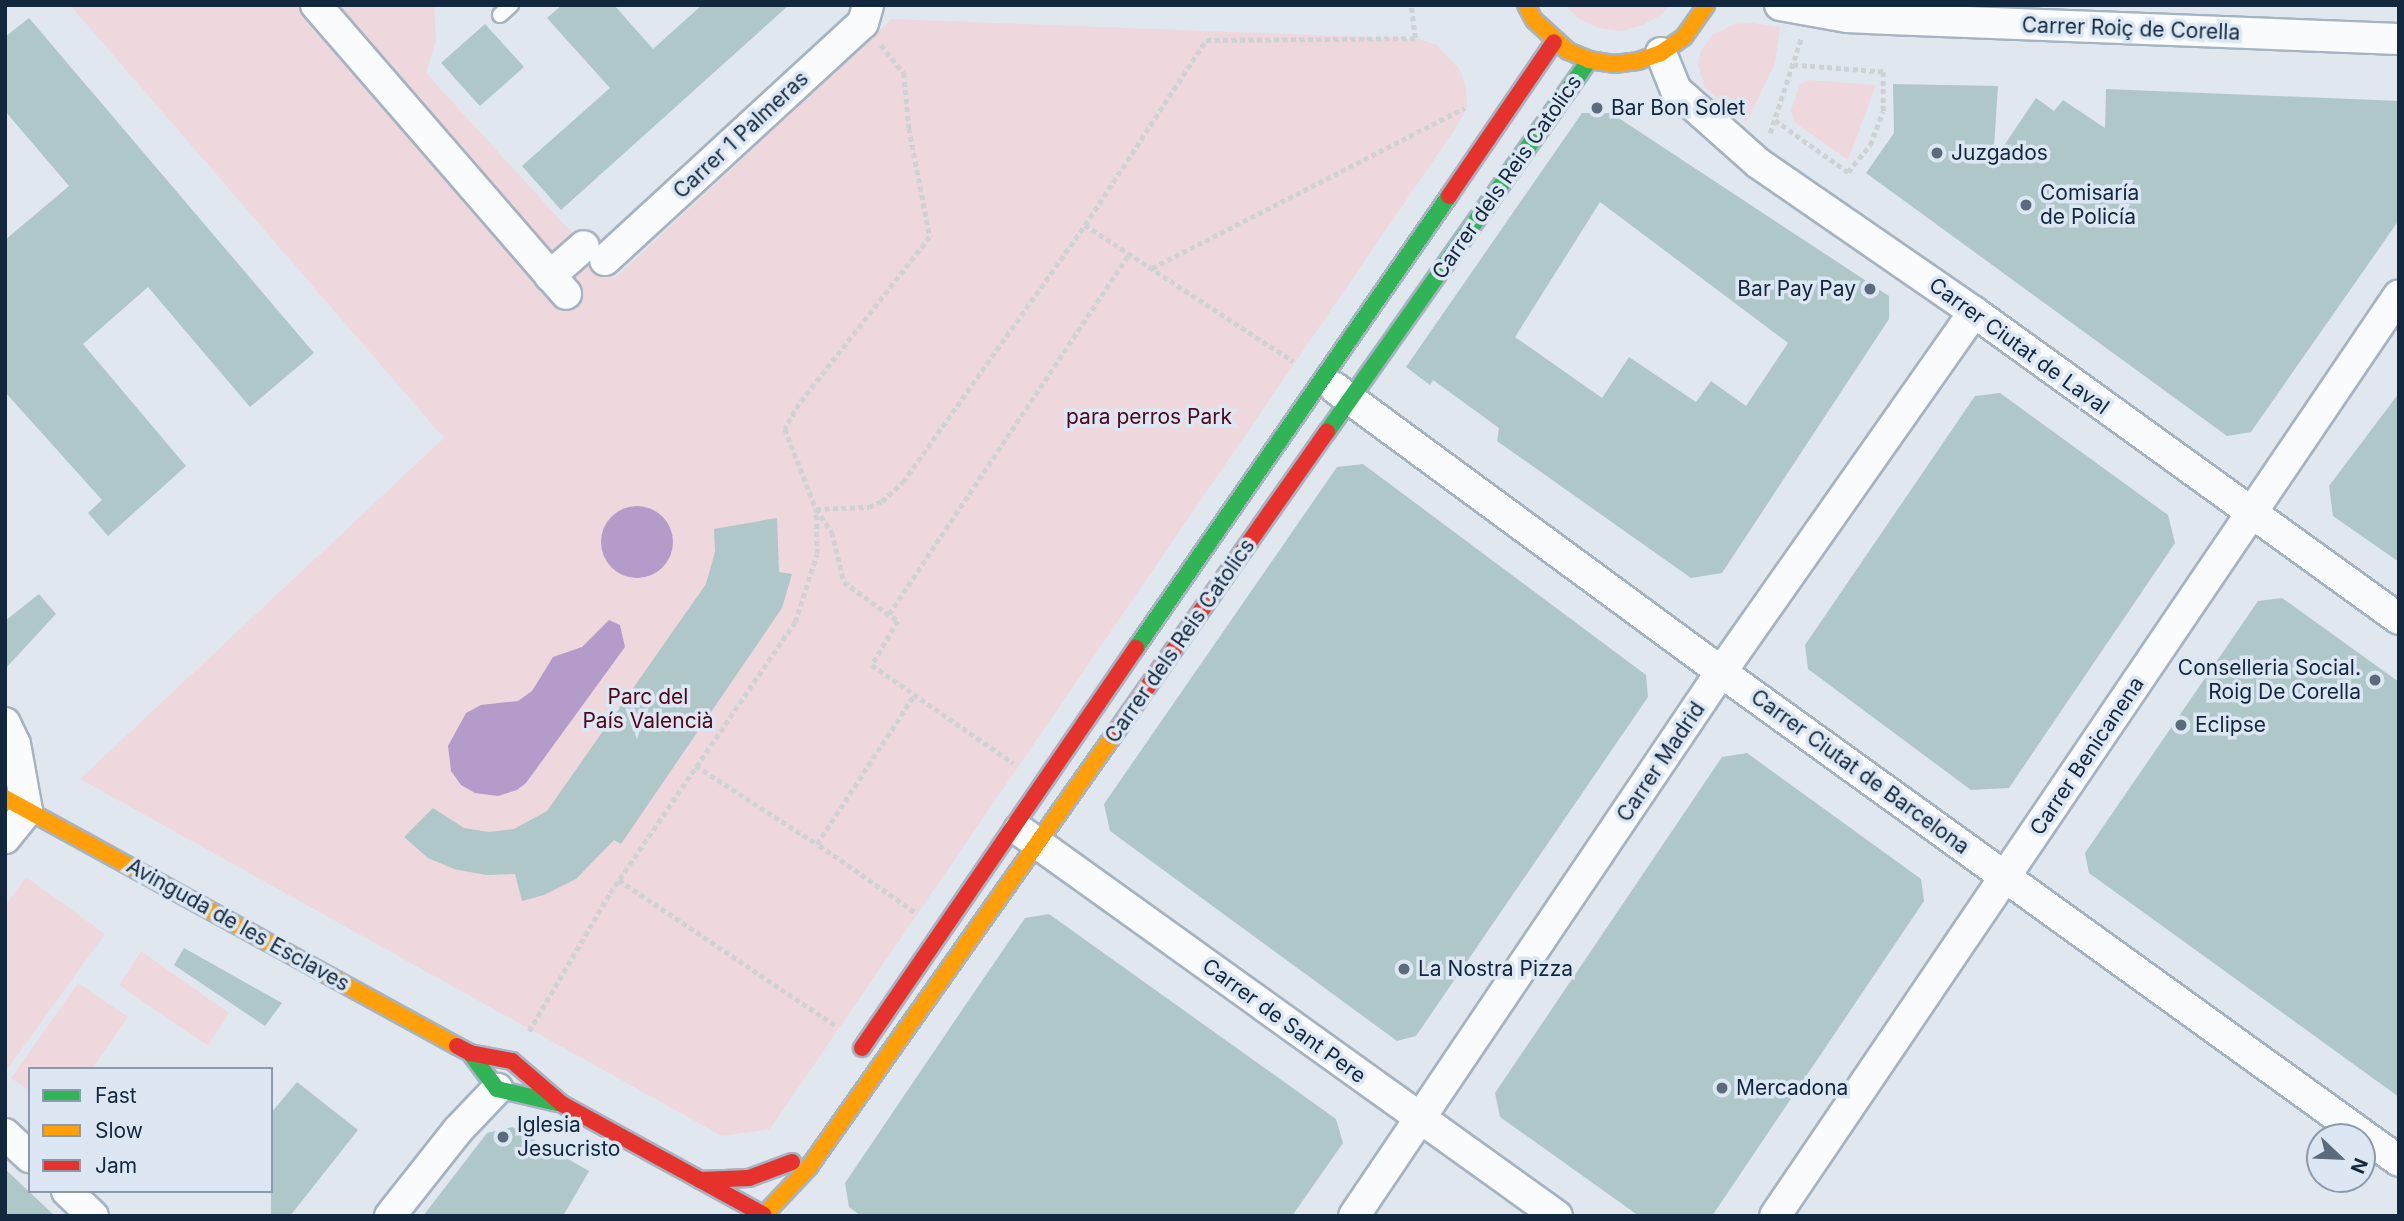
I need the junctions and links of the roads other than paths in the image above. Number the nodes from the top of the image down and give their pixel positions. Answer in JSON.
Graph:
{"nodes":[{"id":1,"x":316,"y":5,"type":"edge"},
{"id":2,"x":1525,"y":5,"type":"edge"},
{"id":3,"x":1706,"y":5,"type":"edge"},
{"id":4,"x":1794,"y":8,"type":"edge"},
{"id":5,"x":865,"y":14,"type":"edge"},
{"id":6,"x":2399,"y":39,"type":"edge"},
{"id":7,"x":1554,"y":42,"type":"junction"},
{"id":8,"x":1661,"y":53,"type":"junction"},
{"id":9,"x":1589,"y":60,"type":"junction"},
{"id":10,"x":2399,"y":295,"type":"edge"},
{"id":11,"x":1974,"y":312,"type":"junction"},
{"id":12,"x":1323,"y":380,"type":"junction"},
{"id":13,"x":1352,"y":398,"type":"junction"},
{"id":14,"x":2252,"y":514,"type":"junction"},
{"id":15,"x":2399,"y":619,"type":"edge"},
{"id":16,"x":1721,"y":672,"type":"junction"},
{"id":17,"x":5,"y":723,"type":"edge"},
{"id":18,"x":16,"y":805,"type":"edge"},
{"id":19,"x":1012,"y":825,"type":"junction"},
{"id":20,"x":5,"y":838,"type":"edge"},
{"id":21,"x":1037,"y":844,"type":"junction"},
{"id":22,"x":2005,"y":876,"type":"junction"},
{"id":23,"x":860,"y":1051,"type":"road end"},
{"id":24,"x":470,"y":1053,"type":"junction"},
{"id":25,"x":535,"y":1078,"type":"junction"},
{"id":26,"x":497,"y":1089,"type":"junction"},
{"id":27,"x":562,"y":1104,"type":"junction"},
{"id":28,"x":1419,"y":1119,"type":"junction"},
{"id":29,"x":5,"y":1134,"type":"edge"},
{"id":30,"x":28,"y":1155,"type":"edge"},
{"id":31,"x":2399,"y":1161,"type":"edge"},
{"id":32,"x":700,"y":1180,"type":"junction"},
{"id":33,"x":69,"y":1193,"type":"edge"},
{"id":34,"x":93,"y":1216,"type":"edge"},
{"id":35,"x":390,"y":1216,"type":"edge"},
{"id":36,"x":764,"y":1216,"type":"edge"},
{"id":37,"x":1354,"y":1216,"type":"edge"},
{"id":38,"x":1557,"y":1216,"type":"edge"},
{"id":39,"x":1774,"y":1216,"type":"edge"}],
"edges":[{"from":1,"to":5,"type":"street","name":"Carrer 1 Palmeras"},
{"from":2,"to":7,"type":"street"},
{"from":3,"to":8,"type":"street"},
{"from":4,"to":6,"type":"street","name":"Carrer Roiç de Corella"},
{"from":7,"to":9,"type":"street"},
{"from":7,"to":12,"type":"street","name":"Carrer dels Reis Catolics"},
{"from":8,"to":9,"type":"street"},
{"from":8,"to":11,"type":"street","name":"Carrer Ciutat de Laval"},
{"from":9,"to":13,"type":"street","name":"Carrer dels Reis Catolics"},
{"from":10,"to":14,"type":"street","name":"Carrer Benicanena"},
{"from":11,"to":14,"type":"street","name":"Carrer Ciutat de Laval"},
{"from":11,"to":16,"type":"street","name":"Carrer Madrid"},
{"from":12,"to":13,"type":"street","name":"Carrer Ciutat de Barcelona"},
{"from":12,"to":19,"type":"street","name":"Carrer dels Reis Catolics"},
{"from":13,"to":16,"type":"street","name":"Carrer Ciutat de Barcelona"},
{"from":13,"to":21,"type":"street","name":"Carrer dels Reis Catolics"},
{"from":14,"to":15,"type":"street","name":"Carrer Ciutat de Laval"},
{"from":14,"to":22,"type":"street","name":"Carrer Benicanena"},
{"from":16,"to":22,"type":"street","name":"Carrer Ciutat de Barcelona"},
{"from":16,"to":28,"type":"street","name":"Carrer Madrid"},
{"from":17,"to":18,"type":"street"},
{"from":18,"to":20,"type":"street"},
{"from":18,"to":24,"type":"street","name":"Avinguda de les Esclaves"},
{"from":19,"to":21,"type":"street","name":"Carrer de Sant Pere"},
{"from":19,"to":23,"type":"street","name":"Carrer dels Reis Catolics"},
{"from":21,"to":28,"type":"street","name":"Carrer de Sant Pere"},
{"from":21,"to":36,"type":"street","name":"Carrer dels Reis Catolics"},
{"from":22,"to":31,"type":"street","name":"Carrer Ciutat de Barcelona"},
{"from":22,"to":39,"type":"street","name":"Carrer Benicanena"},
{"from":24,"to":25,"type":"street","name":"Avinguda de les Esclaves"},
{"from":24,"to":26,"type":"street","name":"Avinguda de les Esclaves"},
{"from":25,"to":26,"type":"street"},
{"from":25,"to":27,"type":"street","name":"Avinguda de les Esclaves"},
{"from":26,"to":27,"type":"street","name":"Avinguda de les Esclaves"},
{"from":26,"to":35,"type":"street"},
{"from":27,"to":32,"type":"street","name":"Avinguda de les Esclaves"},
{"from":28,"to":37,"type":"street","name":"Carrer Madrid"},
{"from":28,"to":38,"type":"street","name":"Carrer de Sant Pere"},
{"from":29,"to":30,"type":"street"},
{"from":32,"to":36,"type":"street","name":"Avinguda de les Esclaves"},
{"from":32,"to":36,"type":"street"},
{"from":33,"to":34,"type":"street"}]}
